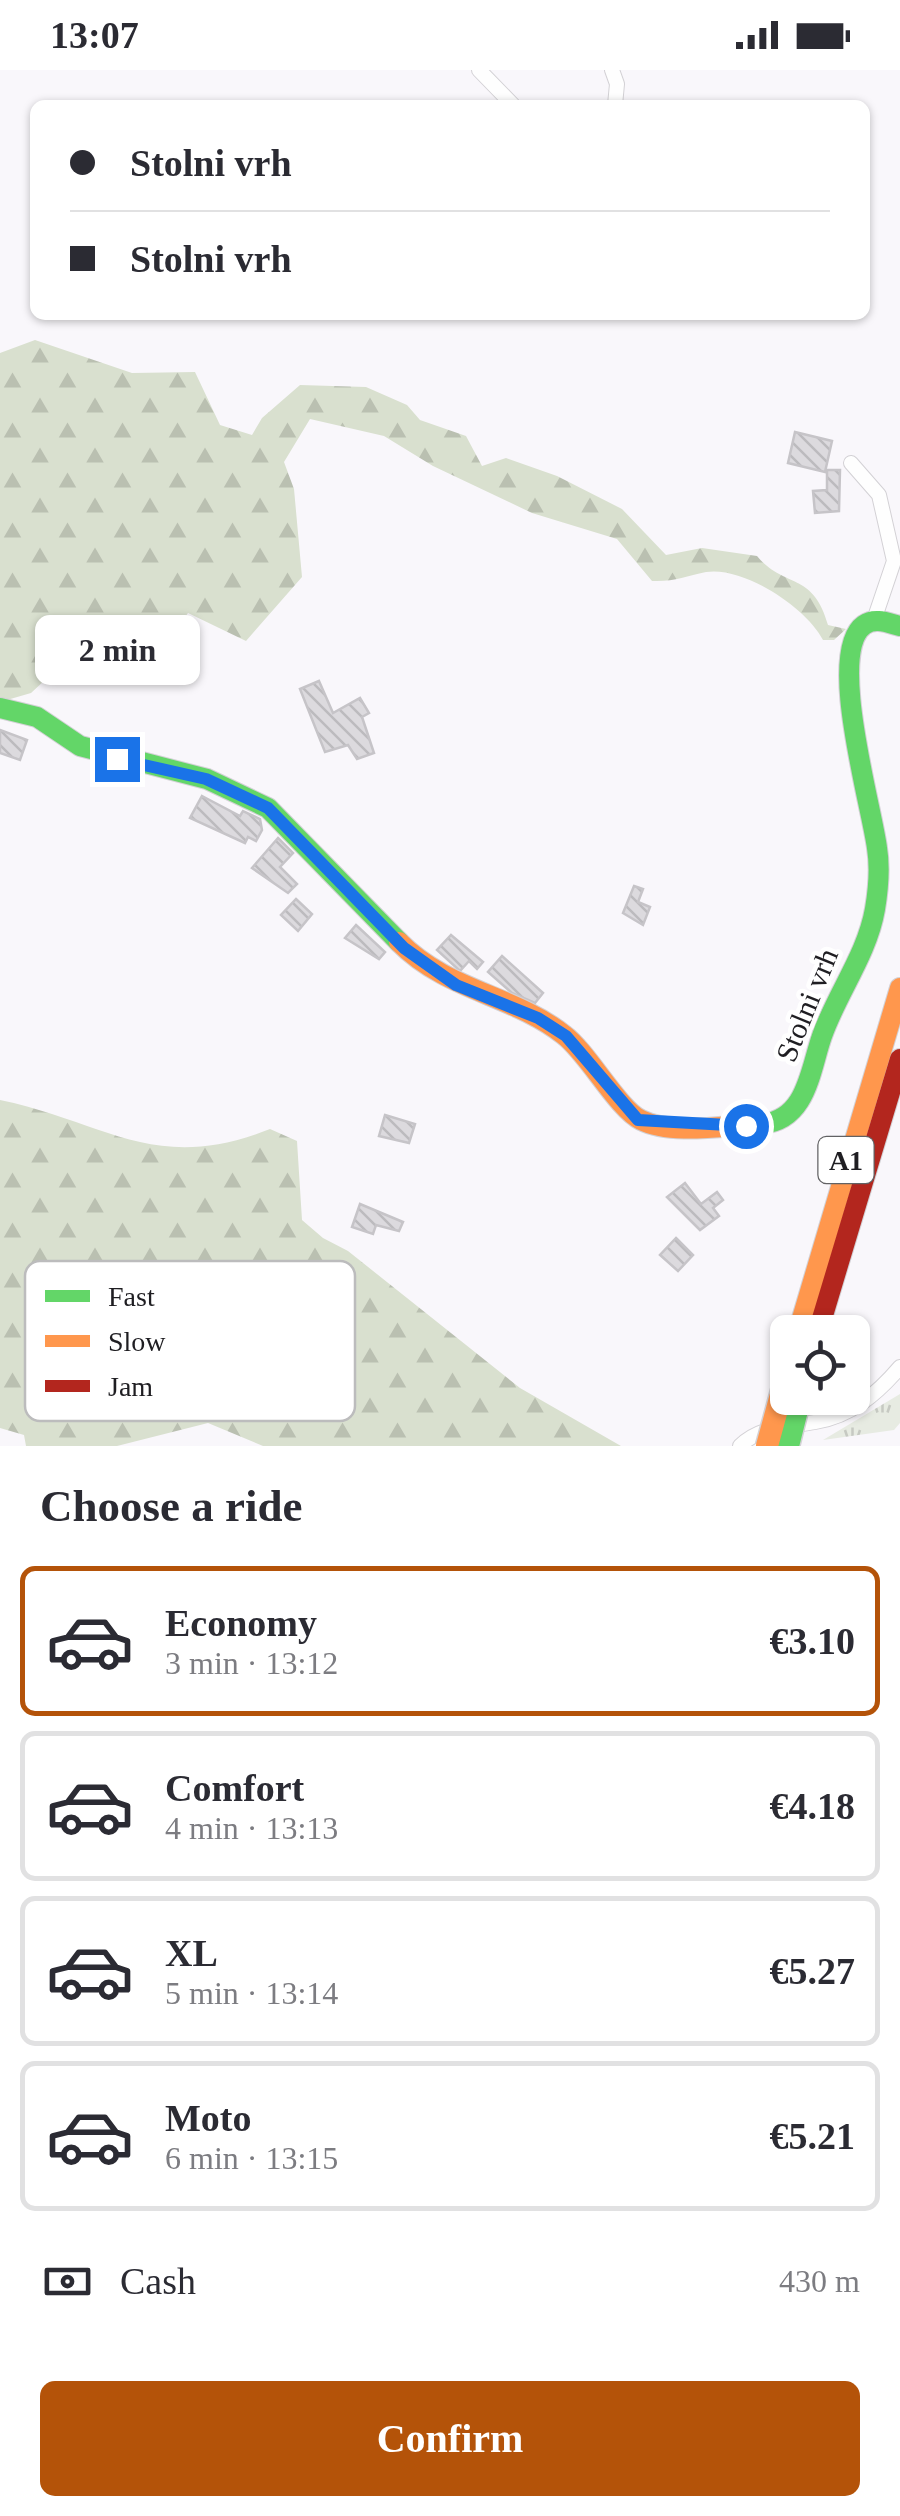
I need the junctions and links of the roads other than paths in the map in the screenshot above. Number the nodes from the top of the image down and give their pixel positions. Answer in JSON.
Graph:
{"nodes":[{"id":1,"x":479,"y":70,"type":"edge"},
{"id":2,"x":612,"y":70,"type":"edge"},
{"id":3,"x":508,"y":100,"type":"edge"},
{"id":4,"x":615,"y":100,"type":"edge"},
{"id":5,"x":851,"y":462,"type":"dead end"},
{"id":6,"x":874,"y":620,"type":"junction"},
{"id":7,"x":900,"y":626,"type":"edge"},
{"id":8,"x":0,"y":708,"type":"edge"},
{"id":9,"x":900,"y":988,"type":"edge"},
{"id":10,"x":900,"y":1058,"type":"edge"},
{"id":11,"x":803,"y":1315,"type":"edge"},
{"id":12,"x":823,"y":1315,"type":"edge"},
{"id":13,"x":900,"y":1366,"type":"edge"},
{"id":14,"x":775,"y":1415,"type":"edge"},
{"id":15,"x":796,"y":1415,"type":"edge"},
{"id":16,"x":740,"y":1446,"type":"edge"},
{"id":17,"x":767,"y":1446,"type":"edge"},
{"id":18,"x":788,"y":1446,"type":"edge"}],
"edges":[{"from":1,"to":3,"type":"street"},
{"from":2,"to":4,"type":"street"},
{"from":5,"to":6,"type":"street"},
{"from":6,"to":7,"type":"main road"},
{"from":6,"to":8,"type":"main road","name":"Stolni vrh"},
{"from":9,"to":11,"type":"main road","number":"A1"},
{"from":10,"to":12,"type":"main road","number":"A1"},
{"from":13,"to":16,"type":"street"},
{"from":14,"to":17,"type":"main road","bridge":true},
{"from":15,"to":18,"type":"main road","bridge":true}]}
